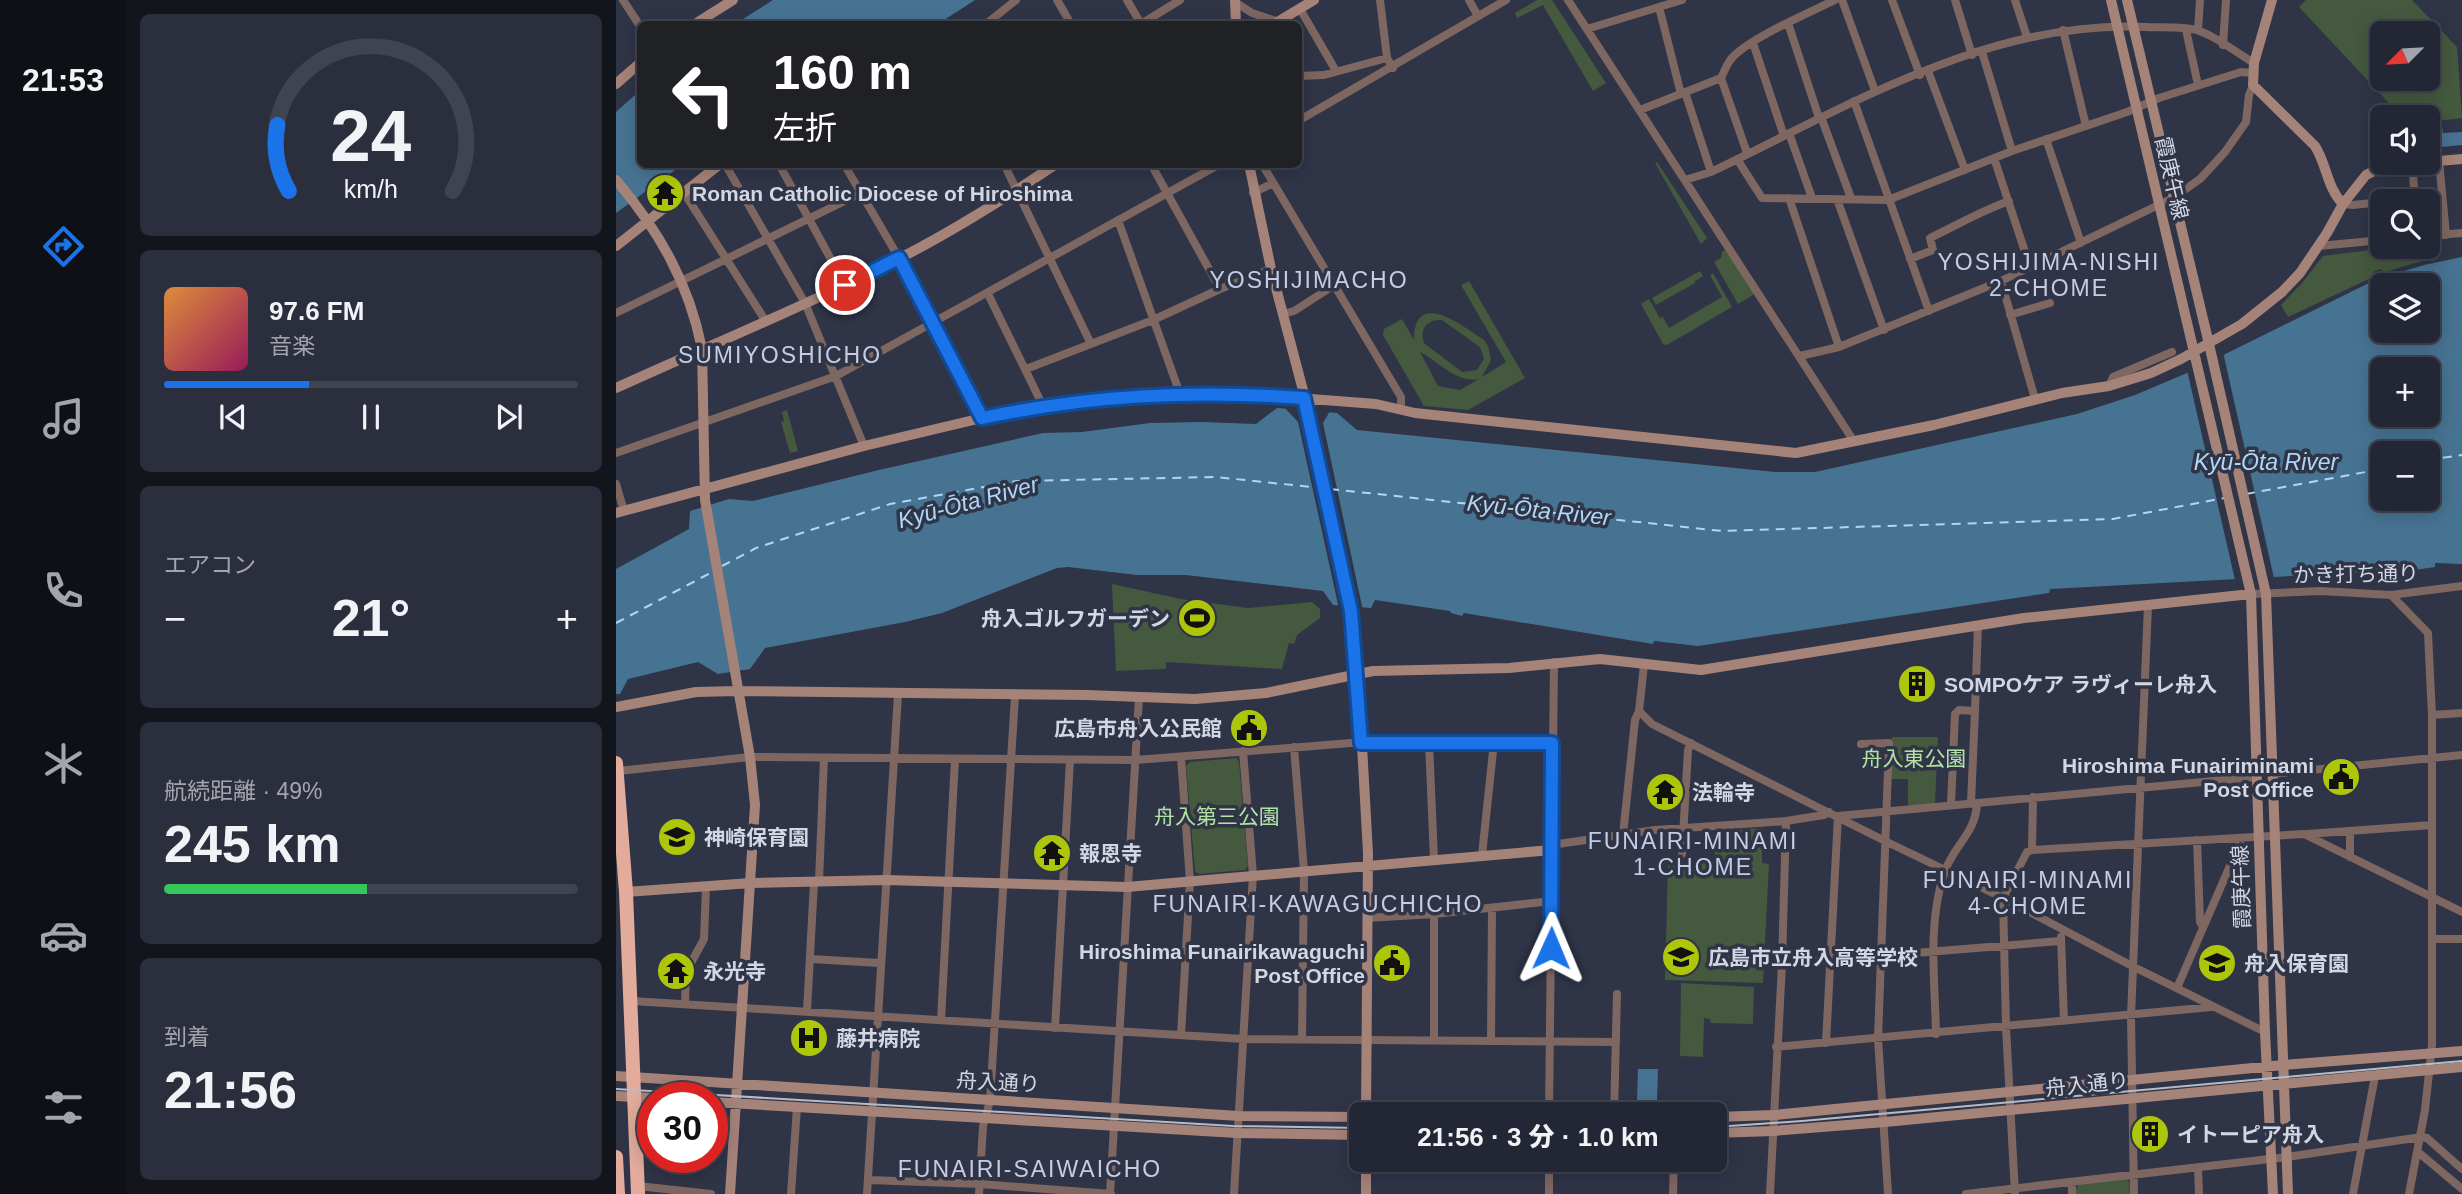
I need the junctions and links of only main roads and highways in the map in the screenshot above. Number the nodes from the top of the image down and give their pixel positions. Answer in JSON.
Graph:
{"nodes":[{"id":1,"x":617,"y":767,"type":"edge"},
{"id":2,"x":616,"y":1157,"type":"edge"},
{"id":3,"x":617,"y":1186,"type":"edge"},
{"id":4,"x":638,"y":1190,"type":"edge"}],
"edges":[{"from":1,"to":4,"type":"highway"},
{"from":2,"to":3,"type":"highway"}]}
